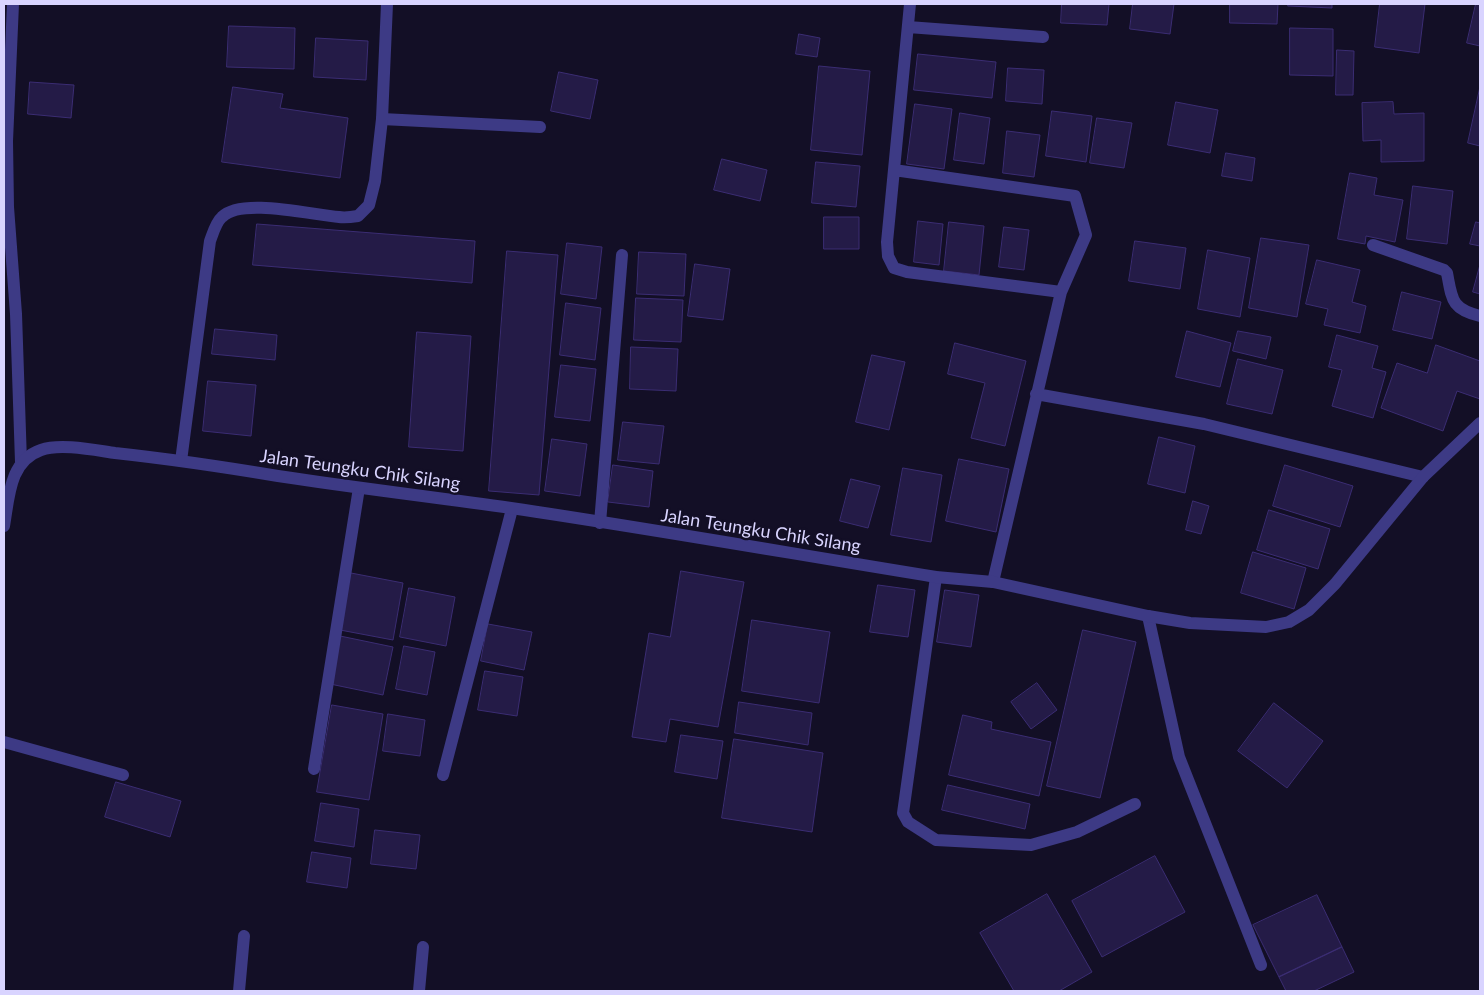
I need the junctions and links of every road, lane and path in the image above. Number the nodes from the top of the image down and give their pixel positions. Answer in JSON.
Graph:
{"nodes":[{"id":1,"x":13,"y":4,"type":"edge"},
{"id":2,"x":387,"y":4,"type":"edge"},
{"id":3,"x":910,"y":4,"type":"edge"},
{"id":4,"x":908,"y":27,"type":"junction"},
{"id":5,"x":1042,"y":37,"type":"dead end"},
{"id":6,"x":382,"y":119,"type":"junction"},
{"id":7,"x":540,"y":127,"type":"dead end"},
{"id":8,"x":894,"y":170,"type":"junction"},
{"id":9,"x":1373,"y":244,"type":"dead end"},
{"id":10,"x":622,"y":255,"type":"dead end"},
{"id":11,"x":1061,"y":292,"type":"junction"},
{"id":12,"x":1480,"y":316,"type":"edge"},
{"id":13,"x":1036,"y":394,"type":"junction"},
{"id":14,"x":1480,"y":423,"type":"edge"},
{"id":15,"x":180,"y":461,"type":"junction"},
{"id":16,"x":21,"y":462,"type":"junction"},
{"id":17,"x":1423,"y":477,"type":"junction"},
{"id":18,"x":359,"y":488,"type":"junction"},
{"id":19,"x":512,"y":508,"type":"junction"},
{"id":20,"x":600,"y":522,"type":"junction"},
{"id":21,"x":4,"y":526,"type":"edge"},
{"id":22,"x":936,"y":577,"type":"junction"},
{"id":23,"x":993,"y":582,"type":"junction"},
{"id":24,"x":1148,"y":616,"type":"junction"},
{"id":25,"x":4,"y":742,"type":"edge"},
{"id":26,"x":314,"y":769,"type":"dead end"},
{"id":27,"x":123,"y":774,"type":"dead end"},
{"id":28,"x":443,"y":776,"type":"dead end"},
{"id":29,"x":1135,"y":804,"type":"dead end"},
{"id":30,"x":244,"y":936,"type":"dead end"},
{"id":31,"x":423,"y":948,"type":"dead end"},
{"id":32,"x":1261,"y":965,"type":"dead end"},
{"id":33,"x":239,"y":991,"type":"edge"},
{"id":34,"x":419,"y":991,"type":"edge"}],
"edges":[{"from":1,"to":16,"type":"street"},
{"from":2,"to":6,"type":"street"},
{"from":3,"to":4,"type":"street"},
{"from":4,"to":5,"type":"street"},
{"from":4,"to":8,"type":"street"},
{"from":6,"to":7,"type":"street"},
{"from":6,"to":15,"type":"street"},
{"from":8,"to":11,"type":"street"},
{"from":8,"to":11,"type":"street"},
{"from":9,"to":12,"type":"street"},
{"from":10,"to":20,"type":"street"},
{"from":11,"to":13,"type":"street"},
{"from":13,"to":17,"type":"street"},
{"from":13,"to":23,"type":"street"},
{"from":14,"to":17,"type":"street","name":"Jalan Teungku Chik Silang"},
{"from":15,"to":16,"type":"street","name":"Jalan Teungku Chik Silang"},
{"from":15,"to":18,"type":"street","name":"Jalan Teungku Chik Silang"},
{"from":16,"to":21,"type":"street"},
{"from":17,"to":24,"type":"street","name":"Jalan Teungku Chik Silang"},
{"from":18,"to":19,"type":"street","name":"Jalan Teungku Chik Silang"},
{"from":18,"to":26,"type":"street"},
{"from":19,"to":20,"type":"street","name":"Jalan Teungku Chik Silang"},
{"from":19,"to":28,"type":"street"},
{"from":20,"to":22,"type":"street","name":"Jalan Teungku Chik Silang"},
{"from":22,"to":23,"type":"street","name":"Jalan Teungku Chik Silang"},
{"from":22,"to":29,"type":"street"},
{"from":23,"to":24,"type":"street","name":"Jalan Teungku Chik Silang"},
{"from":24,"to":32,"type":"street"},
{"from":25,"to":27,"type":"street"},
{"from":30,"to":33,"type":"street"},
{"from":31,"to":34,"type":"street"}]}
